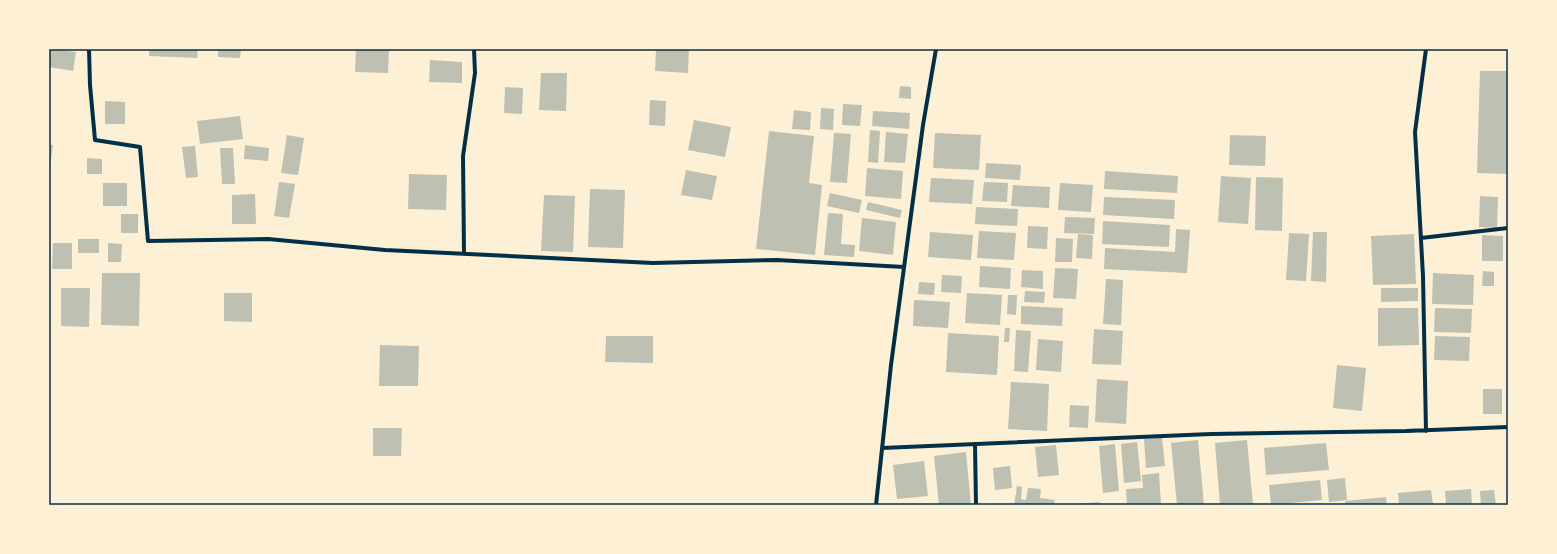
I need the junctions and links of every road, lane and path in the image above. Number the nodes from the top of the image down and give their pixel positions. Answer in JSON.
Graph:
{"nodes":[{"id":1,"x":90,"y":49,"type":"edge"},
{"id":2,"x":474,"y":49,"type":"edge"},
{"id":3,"x":936,"y":49,"type":"edge"},
{"id":4,"x":1426,"y":49,"type":"edge"},
{"id":5,"x":1508,"y":228,"type":"edge"},
{"id":6,"x":1421,"y":238,"type":"junction"},
{"id":7,"x":464,"y":253,"type":"junction"},
{"id":8,"x":904,"y":267,"type":"junction"},
{"id":9,"x":1508,"y":427,"type":"edge"},
{"id":10,"x":1426,"y":431,"type":"junction"},
{"id":11,"x":975,"y":444,"type":"junction"},
{"id":12,"x":882,"y":448,"type":"junction"},
{"id":13,"x":876,"y":505,"type":"edge"},
{"id":14,"x":976,"y":505,"type":"edge"}],
"edges":[{"from":1,"to":7,"type":"street"},
{"from":2,"to":7,"type":"street"},
{"from":3,"to":8,"type":"street"},
{"from":4,"to":6,"type":"street"},
{"from":5,"to":6,"type":"street"},
{"from":6,"to":10,"type":"street"},
{"from":7,"to":8,"type":"street"},
{"from":8,"to":12,"type":"street"},
{"from":9,"to":10,"type":"street"},
{"from":10,"to":11,"type":"street"},
{"from":11,"to":12,"type":"street"},
{"from":11,"to":14,"type":"street"},
{"from":12,"to":13,"type":"street"}]}
